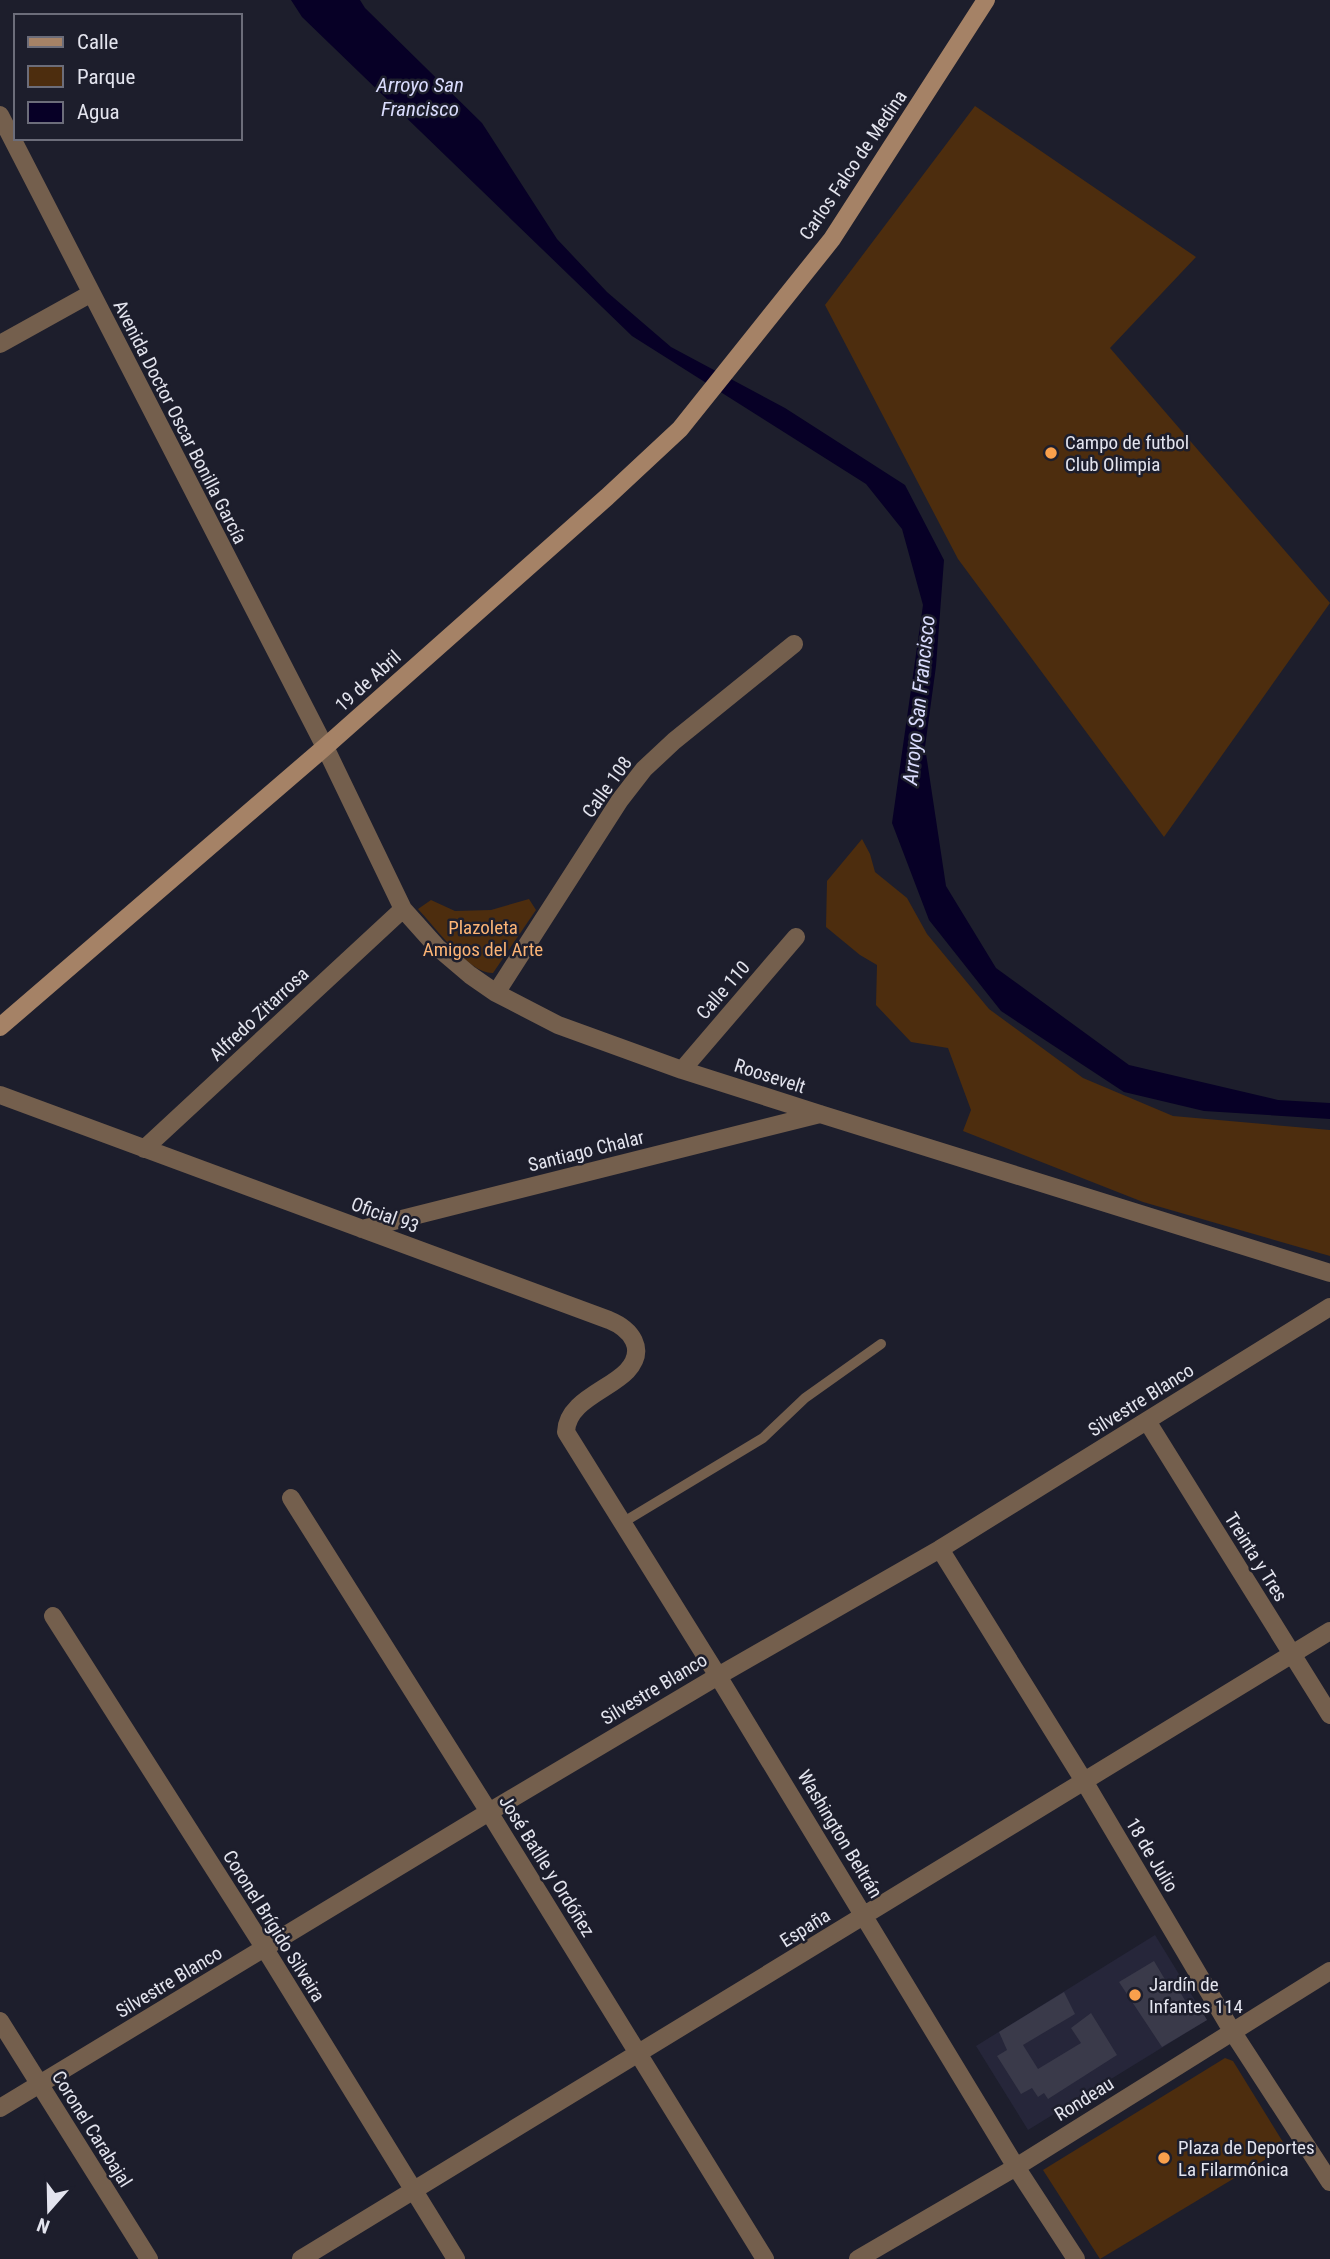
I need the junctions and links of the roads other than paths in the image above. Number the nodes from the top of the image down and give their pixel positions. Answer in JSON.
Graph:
{"nodes":[{"id":1,"x":986,"y":0,"type":"edge"},
{"id":2,"x":0,"y":116,"type":"edge"},
{"id":3,"x":90,"y":294,"type":"junction"},
{"id":4,"x":0,"y":344,"type":"edge"},
{"id":5,"x":747,"y":348,"type":"joint"},
{"id":6,"x":794,"y":644,"type":"dead end"},
{"id":7,"x":325,"y":747,"type":"junction"},
{"id":8,"x":403,"y":909,"type":"junction"},
{"id":9,"x":796,"y":937,"type":"dead end"},
{"id":10,"x":496,"y":993,"type":"junction"},
{"id":11,"x":0,"y":1027,"type":"edge"},
{"id":12,"x":682,"y":1070,"type":"junction"},
{"id":13,"x":0,"y":1096,"type":"edge"},
{"id":14,"x":820,"y":1114,"type":"junction"},
{"id":15,"x":144,"y":1149,"type":"junction"},
{"id":16,"x":362,"y":1229,"type":"junction"},
{"id":17,"x":1330,"y":1273,"type":"edge"},
{"id":18,"x":1330,"y":1307,"type":"edge"},
{"id":19,"x":881,"y":1344,"type":"dead end"},
{"id":20,"x":1147,"y":1421,"type":"junction"},
{"id":21,"x":566,"y":1432,"type":"joint"},
{"id":22,"x":291,"y":1497,"type":"dead end"},
{"id":23,"x":622,"y":1523,"type":"junction"},
{"id":24,"x":940,"y":1549,"type":"junction"},
{"id":25,"x":53,"y":1616,"type":"dead end"},
{"id":26,"x":1330,"y":1631,"type":"edge"},
{"id":27,"x":1292,"y":1655,"type":"junction"},
{"id":28,"x":718,"y":1676,"type":"junction"},
{"id":29,"x":1330,"y":1716,"type":"edge"},
{"id":30,"x":1084,"y":1781,"type":"junction"},
{"id":31,"x":489,"y":1812,"type":"junction"},
{"id":32,"x":865,"y":1916,"type":"junction"},
{"id":33,"x":265,"y":1950,"type":"junction"},
{"id":34,"x":1330,"y":1971,"type":"edge"},
{"id":35,"x":0,"y":2021,"type":"edge"},
{"id":36,"x":1232,"y":2031,"type":"junction"},
{"id":37,"x":639,"y":2054,"type":"junction"},
{"id":38,"x":39,"y":2084,"type":"junction"},
{"id":39,"x":0,"y":2108,"type":"edge"},
{"id":40,"x":1016,"y":2167,"type":"junction"},
{"id":41,"x":1330,"y":2182,"type":"edge"},
{"id":42,"x":413,"y":2191,"type":"junction"},
{"id":43,"x":149,"y":2259,"type":"edge"},
{"id":44,"x":301,"y":2259,"type":"edge"},
{"id":45,"x":456,"y":2259,"type":"edge"},
{"id":46,"x":765,"y":2259,"type":"edge"},
{"id":47,"x":858,"y":2259,"type":"edge"},
{"id":48,"x":1076,"y":2259,"type":"edge"}],
"edges":[{"from":1,"to":5,"type":"street","name":"Carlos Falco de Medina"},
{"from":2,"to":3,"type":"street","name":"Avenida Doctor Oscar Bonilla García"},
{"from":3,"to":4,"type":"street"},
{"from":3,"to":7,"type":"street","name":"Avenida Doctor Oscar Bonilla García"},
{"from":5,"to":7,"type":"street","name":"19 de Abril"},
{"from":6,"to":10,"type":"street","name":"Calle 108"},
{"from":7,"to":8,"type":"street","name":"Roosevelt"},
{"from":7,"to":11,"type":"street","name":"19 de Abril"},
{"from":8,"to":10,"type":"street","name":"Roosevelt"},
{"from":8,"to":15,"type":"street","name":"Alfredo Zitarrosa"},
{"from":9,"to":12,"type":"street","name":"Calle 110"},
{"from":10,"to":12,"type":"street","name":"Roosevelt"},
{"from":12,"to":14,"type":"street","name":"Roosevelt"},
{"from":13,"to":15,"type":"street","name":"Oficial 93"},
{"from":14,"to":16,"type":"street","name":"Santiago Chalar"},
{"from":14,"to":17,"type":"street","name":"Roosevelt"},
{"from":15,"to":16,"type":"street","name":"Oficial 93"},
{"from":16,"to":21,"type":"street","name":"Oficial 93"},
{"from":18,"to":20,"type":"street","name":"Silvestre Blanco"},
{"from":19,"to":23,"type":"lane"},
{"from":20,"to":24,"type":"street","name":"Silvestre Blanco"},
{"from":20,"to":27,"type":"street","name":"Treinta y Tres"},
{"from":21,"to":23,"type":"street","name":"Washington Beltrán"},
{"from":22,"to":31,"type":"street","name":"José Batlle y Ordóñez"},
{"from":23,"to":28,"type":"street","name":"Washington Beltrán"},
{"from":24,"to":28,"type":"street","name":"Silvestre Blanco"},
{"from":24,"to":30,"type":"street","name":"18 de Julio"},
{"from":25,"to":33,"type":"street","name":"Coronel Brígido Silveira"},
{"from":26,"to":27,"type":"street","name":"España"},
{"from":27,"to":29,"type":"street","name":"Treinta y Tres"},
{"from":27,"to":30,"type":"street","name":"España"},
{"from":28,"to":31,"type":"street","name":"Silvestre Blanco"},
{"from":28,"to":32,"type":"street","name":"Washington Beltrán"},
{"from":30,"to":32,"type":"street","name":"España"},
{"from":30,"to":36,"type":"street","name":"18 de Julio"},
{"from":31,"to":33,"type":"street","name":"Silvestre Blanco"},
{"from":31,"to":37,"type":"street","name":"José Batlle y Ordóñez"},
{"from":32,"to":37,"type":"street","name":"España"},
{"from":32,"to":40,"type":"street","name":"Washington Beltrán"},
{"from":33,"to":38,"type":"street","name":"Silvestre Blanco"},
{"from":33,"to":42,"type":"street","name":"Coronel Brígido Silveira"},
{"from":34,"to":36,"type":"street","name":"Rondeau"},
{"from":35,"to":38,"type":"street","name":"Coronel Carabajal"},
{"from":36,"to":40,"type":"street","name":"Rondeau"},
{"from":36,"to":41,"type":"street","name":"18 de Julio"},
{"from":37,"to":42,"type":"street","name":"España"},
{"from":37,"to":46,"type":"street","name":"José Batlle y Ordóñez"},
{"from":38,"to":39,"type":"street","name":"Silvestre Blanco"},
{"from":38,"to":43,"type":"street","name":"Coronel Carabajal"},
{"from":40,"to":47,"type":"street","name":"Rondeau"},
{"from":40,"to":48,"type":"street","name":"Washington Beltrán"},
{"from":42,"to":44,"type":"street","name":"España"},
{"from":42,"to":45,"type":"street","name":"Coronel Brígido Silveira"}]}
